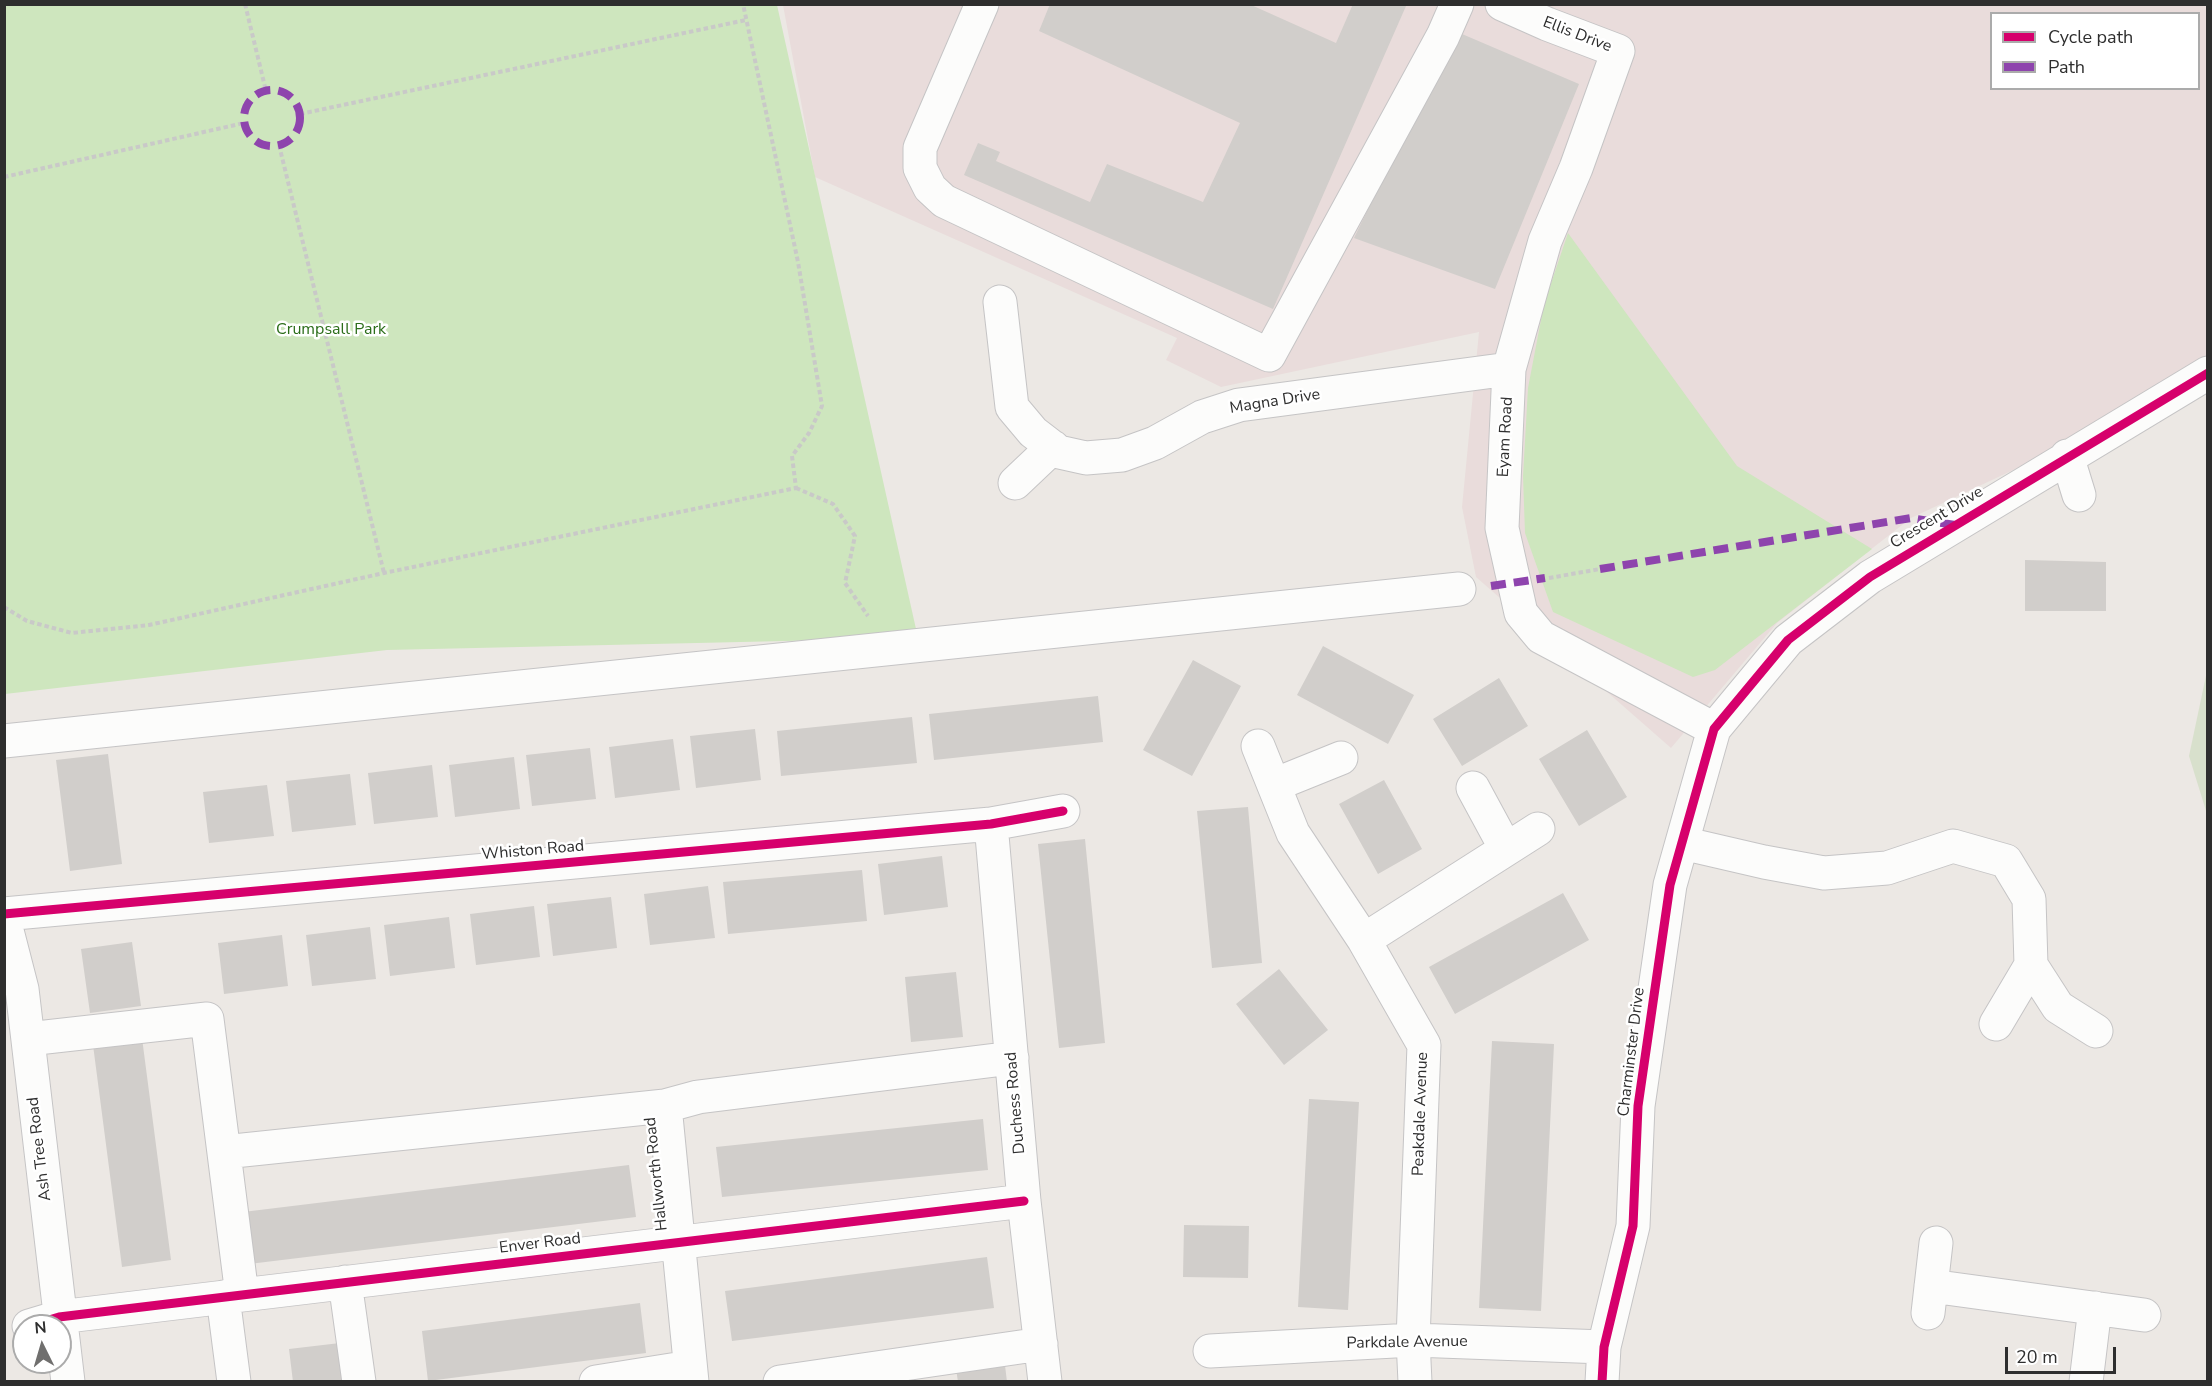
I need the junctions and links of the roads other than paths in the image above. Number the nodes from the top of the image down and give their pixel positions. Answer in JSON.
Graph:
{"nodes":[{"id":1,"x":982,"y":4,"type":"edge"},
{"id":2,"x":1457,"y":4,"type":"edge"},
{"id":3,"x":1502,"y":4,"type":"edge"},
{"id":4,"x":1551,"y":14,"type":"edge"},
{"id":5,"x":1618,"y":51,"type":"joint"},
{"id":6,"x":1000,"y":302,"type":"dead end"},
{"id":7,"x":1509,"y":369,"type":"junction"},
{"id":8,"x":2208,"y":373,"type":"edge"},
{"id":9,"x":1053,"y":447,"type":"junction"},
{"id":10,"x":2067,"y":456,"type":"junction"},
{"id":11,"x":1015,"y":483,"type":"dead end"},
{"id":12,"x":2079,"y":495,"type":"dead end"},
{"id":13,"x":1459,"y":589,"type":"dead end"},
{"id":14,"x":1713,"y":729,"type":"junction"},
{"id":15,"x":4,"y":741,"type":"edge"},
{"id":16,"x":1258,"y":746,"type":"dead end"},
{"id":17,"x":1341,"y":758,"type":"dead end"},
{"id":18,"x":1274,"y":785,"type":"junction"},
{"id":19,"x":1473,"y":788,"type":"dead end"},
{"id":20,"x":1063,"y":810,"type":"dead end"},
{"id":21,"x":992,"y":824,"type":"junction"},
{"id":22,"x":1538,"y":829,"type":"dead end"},
{"id":23,"x":1682,"y":843,"type":"junction"},
{"id":24,"x":1506,"y":849,"type":"junction"},
{"id":25,"x":4,"y":916,"type":"edge"},
{"id":26,"x":1364,"y":940,"type":"junction"},
{"id":27,"x":2031,"y":965,"type":"junction"},
{"id":28,"x":13,"y":992,"type":"edge"},
{"id":29,"x":1996,"y":1024,"type":"dead end"},
{"id":30,"x":2096,"y":1031,"type":"dead end"},
{"id":31,"x":28,"y":1039,"type":"junction"},
{"id":32,"x":1012,"y":1058,"type":"junction"},
{"id":33,"x":665,"y":1106,"type":"junction"},
{"id":34,"x":224,"y":1152,"type":"junction"},
{"id":35,"x":1024,"y":1201,"type":"junction"},
{"id":36,"x":679,"y":1243,"type":"junction"},
{"id":37,"x":1936,"y":1243,"type":"dead end"},
{"id":38,"x":345,"y":1282,"type":"junction"},
{"id":39,"x":232,"y":1296,"type":"junction"},
{"id":40,"x":2095,"y":1308,"type":"junction"},
{"id":41,"x":59,"y":1314,"type":"edge"},
{"id":42,"x":72,"y":1315,"type":"edge"},
{"id":43,"x":2144,"y":1315,"type":"dead end"},
{"id":44,"x":1413,"y":1340,"type":"junction"},
{"id":45,"x":1041,"y":1344,"type":"junction"},
{"id":46,"x":1604,"y":1347,"type":"junction"},
{"id":47,"x":1210,"y":1351,"type":"dead end"},
{"id":48,"x":691,"y":1374,"type":"edge"},
{"id":49,"x":865,"y":1375,"type":"edge"},
{"id":50,"x":234,"y":1382,"type":"edge"},
{"id":51,"x":359,"y":1382,"type":"edge"},
{"id":52,"x":596,"y":1382,"type":"edge"},
{"id":53,"x":780,"y":1382,"type":"edge"},
{"id":54,"x":1045,"y":1382,"type":"edge"},
{"id":55,"x":1415,"y":1382,"type":"edge"},
{"id":56,"x":1602,"y":1382,"type":"edge"},
{"id":57,"x":2086,"y":1382,"type":"edge"}],
"edges":[{"from":1,"to":2,"type":"street"},
{"from":3,"to":4,"type":"street","name":"Ellis Drive"},
{"from":4,"to":5,"type":"street","name":"Ellis Drive"},
{"from":5,"to":7,"type":"street","name":"Eyam Road"},
{"from":6,"to":9,"type":"street","name":"Magna Drive"},
{"from":7,"to":9,"type":"street","name":"Magna Drive"},
{"from":7,"to":14,"type":"street","name":"Eyam Road"},
{"from":8,"to":10,"type":"street","name":"Crescent Drive"},
{"from":9,"to":11,"type":"street"},
{"from":10,"to":12,"type":"street"},
{"from":10,"to":14,"type":"street","name":"Crescent Drive"},
{"from":13,"to":15,"type":"street"},
{"from":14,"to":23,"type":"street","name":"Charminster Drive"},
{"from":16,"to":18,"type":"street","name":"Peakdale Avenue"},
{"from":17,"to":18,"type":"street"},
{"from":18,"to":26,"type":"street","name":"Peakdale Avenue"},
{"from":19,"to":24,"type":"street"},
{"from":20,"to":21,"type":"street","name":"Whiston Road"},
{"from":21,"to":25,"type":"street","name":"Whiston Road"},
{"from":21,"to":32,"type":"street","name":"Duchess Road"},
{"from":22,"to":24,"type":"street"},
{"from":23,"to":27,"type":"street"},
{"from":23,"to":46,"type":"street","name":"Charminster Drive"},
{"from":24,"to":26,"type":"street"},
{"from":25,"to":28,"type":"street","name":"Ash Tree Road"},
{"from":26,"to":44,"type":"street","name":"Peakdale Avenue"},
{"from":27,"to":29,"type":"street"},
{"from":27,"to":30,"type":"street"},
{"from":28,"to":31,"type":"street","name":"Ash Tree Road"},
{"from":31,"to":34,"type":"street"},
{"from":31,"to":41,"type":"street","name":"Ash Tree Road"},
{"from":32,"to":33,"type":"street"},
{"from":32,"to":35,"type":"street","name":"Duchess Road"},
{"from":33,"to":34,"type":"street"},
{"from":33,"to":36,"type":"street","name":"Hallworth Road"},
{"from":34,"to":39,"type":"street"},
{"from":35,"to":36,"type":"street","name":"Enver Road"},
{"from":35,"to":45,"type":"street","name":"Duchess Road"},
{"from":36,"to":38,"type":"street","name":"Enver Road"},
{"from":36,"to":48,"type":"street","name":"Hallworth Road"},
{"from":37,"to":40,"type":"street"},
{"from":38,"to":39,"type":"street","name":"Enver Road"},
{"from":38,"to":51,"type":"street"},
{"from":39,"to":42,"type":"street","name":"Enver Road"},
{"from":39,"to":50,"type":"street"},
{"from":40,"to":43,"type":"street"},
{"from":40,"to":57,"type":"street"},
{"from":44,"to":46,"type":"street","name":"Parkdale Avenue"},
{"from":44,"to":47,"type":"street","name":"Parkdale Avenue"},
{"from":44,"to":55,"type":"street","name":"Peakdale Avenue"},
{"from":45,"to":49,"type":"street"},
{"from":45,"to":54,"type":"street","name":"Duchess Road"},
{"from":46,"to":56,"type":"street","name":"Charminster Drive"},
{"from":48,"to":52,"type":"street"},
{"from":49,"to":53,"type":"street"}]}
